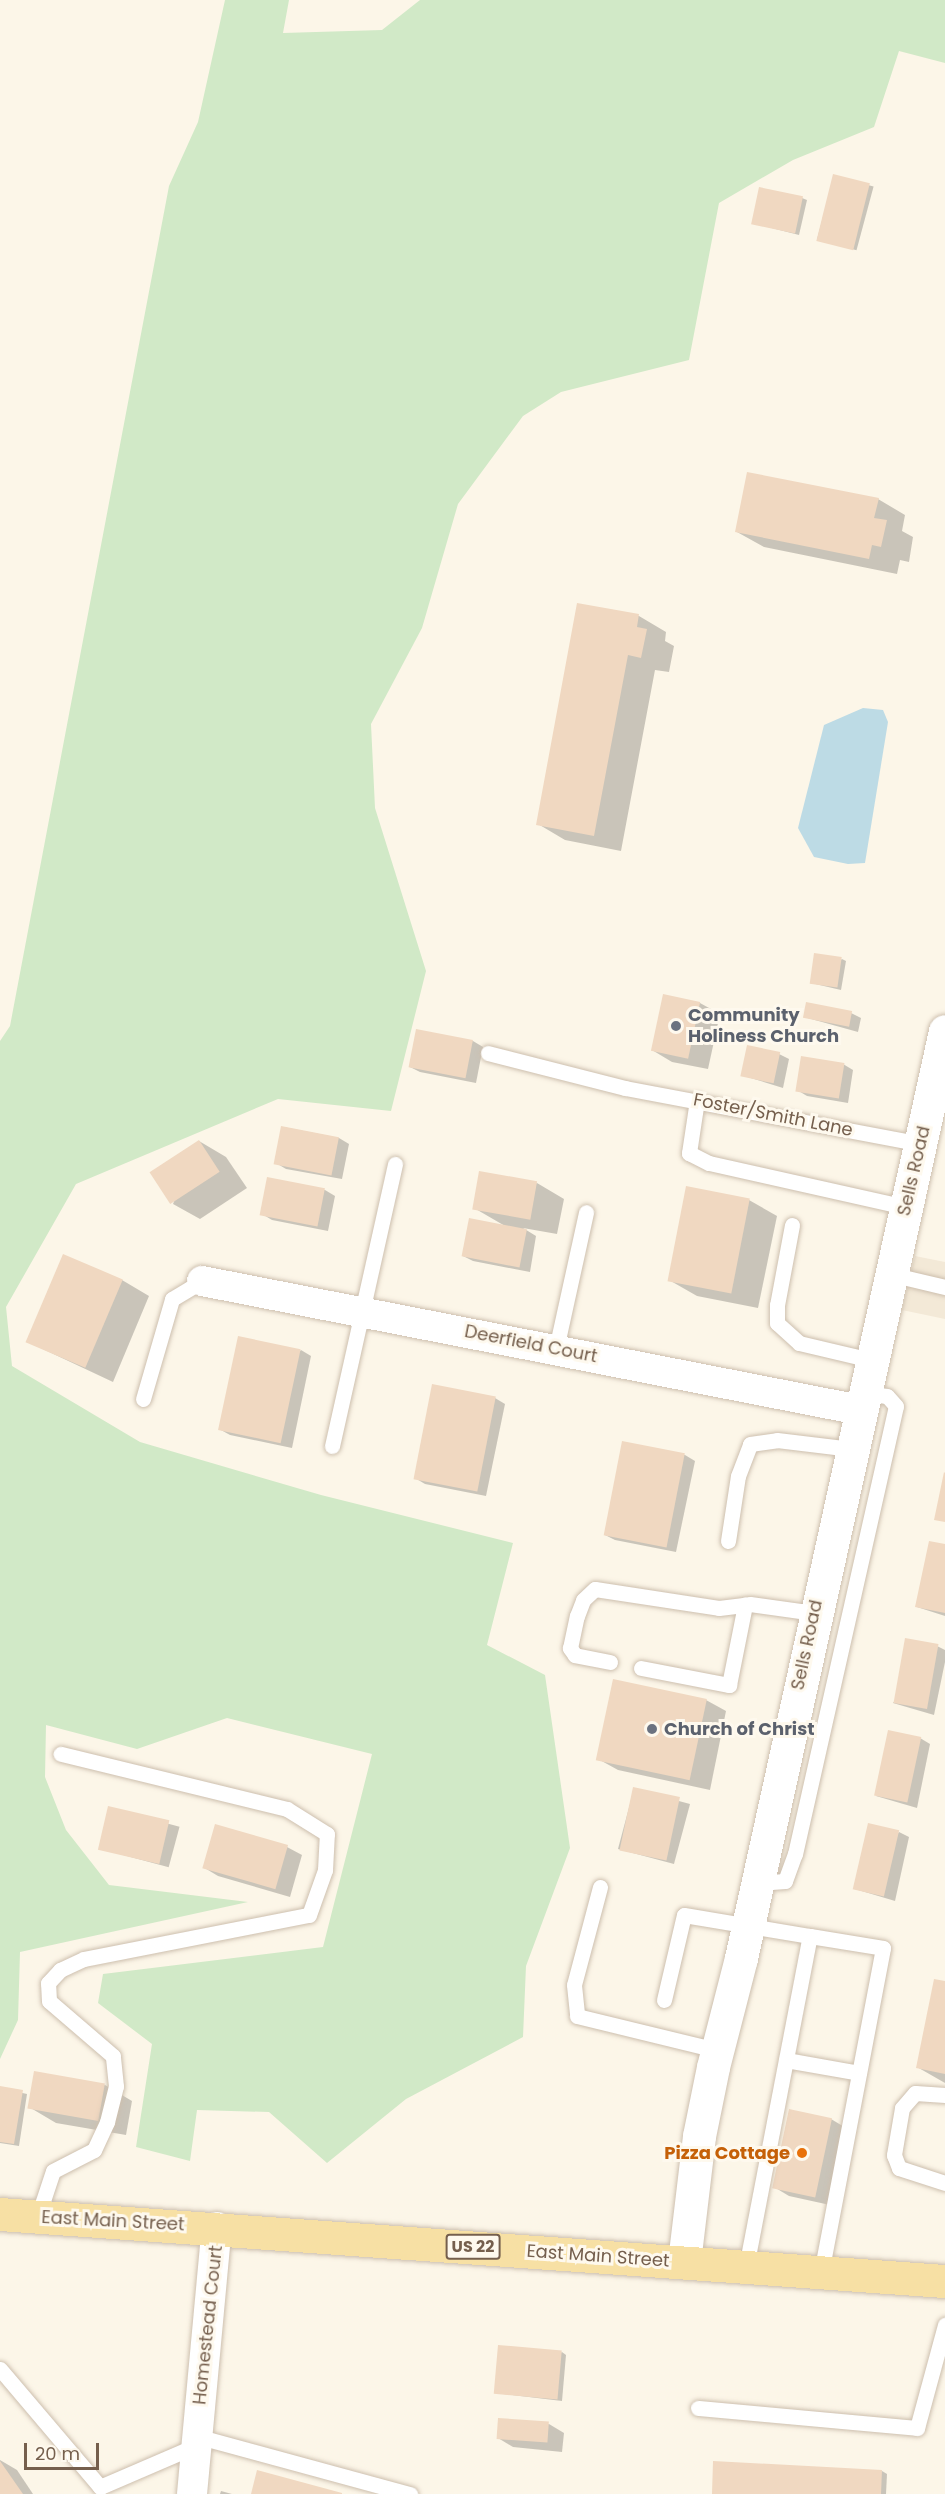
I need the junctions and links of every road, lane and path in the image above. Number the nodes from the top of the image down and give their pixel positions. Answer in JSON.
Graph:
{"nodes":[{"id":1,"x":945,"y":1031,"type":"edge"},
{"id":2,"x":488,"y":1053,"type":"dead end"},
{"id":3,"x":697,"y":1100,"type":"junction"},
{"id":4,"x":920,"y":1144,"type":"junction"},
{"id":5,"x":395,"y":1164,"type":"dead end"},
{"id":6,"x":906,"y":1207,"type":"junction"},
{"id":7,"x":586,"y":1212,"type":"dead end"},
{"id":8,"x":792,"y":1226,"type":"dead end"},
{"id":9,"x":890,"y":1274,"type":"junction"},
{"id":10,"x":202,"y":1281,"type":"joint"},
{"id":11,"x":945,"y":1287,"type":"edge"},
{"id":12,"x":363,"y":1312,"type":"junction"},
{"id":13,"x":556,"y":1349,"type":"junction"},
{"id":14,"x":872,"y":1360,"type":"junction"},
{"id":15,"x":143,"y":1399,"type":"dead end"},
{"id":16,"x":862,"y":1401,"type":"junction"},
{"id":17,"x":332,"y":1446,"type":"dead end"},
{"id":18,"x":851,"y":1449,"type":"junction"},
{"id":19,"x":842,"y":1488,"type":"junction"},
{"id":20,"x":876,"y":1492,"type":"junction"},
{"id":21,"x":728,"y":1541,"type":"dead end"},
{"id":22,"x":822,"y":1578,"type":"junction"},
{"id":23,"x":856,"y":1584,"type":"junction"},
{"id":24,"x":745,"y":1605,"type":"junction"},
{"id":25,"x":814,"y":1613,"type":"junction"},
{"id":26,"x":610,"y":1662,"type":"dead end"},
{"id":27,"x":641,"y":1668,"type":"dead end"},
{"id":28,"x":801,"y":1674,"type":"junction"},
{"id":29,"x":835,"y":1678,"type":"junction"},
{"id":30,"x":61,"y":1755,"type":"dead end"},
{"id":31,"x":782,"y":1766,"type":"junction"},
{"id":32,"x":813,"y":1774,"type":"junction"},
{"id":33,"x":757,"y":1883,"type":"junction"},
{"id":34,"x":600,"y":1887,"type":"dead end"},
{"id":35,"x":747,"y":1926,"type":"junction"},
{"id":36,"x":810,"y":1936,"type":"junction"},
{"id":37,"x":664,"y":2000,"type":"dead end"},
{"id":38,"x":717,"y":2050,"type":"junction"},
{"id":39,"x":786,"y":2060,"type":"junction"},
{"id":40,"x":859,"y":2073,"type":"junction"},
{"id":41,"x":945,"y":2095,"type":"edge"},
{"id":42,"x":945,"y":2183,"type":"edge"},
{"id":43,"x":0,"y":2214,"type":"edge"},
{"id":44,"x":38,"y":2216,"type":"junction"},
{"id":45,"x":217,"y":2227,"type":"junction"},
{"id":46,"x":684,"y":2262,"type":"junction"},
{"id":47,"x":746,"y":2267,"type":"junction"},
{"id":48,"x":821,"y":2272,"type":"junction"},
{"id":49,"x":945,"y":2281,"type":"edge"},
{"id":50,"x":945,"y":2325,"type":"edge"},
{"id":51,"x":0,"y":2370,"type":"edge"},
{"id":52,"x":698,"y":2408,"type":"dead end"},
{"id":53,"x":196,"y":2441,"type":"junction"},
{"id":54,"x":100,"y":2491,"type":"edge"},
{"id":55,"x":192,"y":2494,"type":"edge"},
{"id":56,"x":410,"y":2494,"type":"edge"}],
"edges":[{"from":1,"to":4,"type":"street","name":"Sells Road"},
{"from":2,"to":3,"type":"lane","name":"Foster/Smith Lane"},
{"from":3,"to":4,"type":"lane","name":"Foster/Smith Lane"},
{"from":3,"to":6,"type":"lane"},
{"from":4,"to":6,"type":"street","name":"Sells Road"},
{"from":5,"to":12,"type":"lane"},
{"from":6,"to":9,"type":"street","name":"Sells Road"},
{"from":7,"to":13,"type":"lane"},
{"from":8,"to":14,"type":"lane"},
{"from":9,"to":11,"type":"lane"},
{"from":9,"to":14,"type":"street","name":"Sells Road"},
{"from":10,"to":12,"type":"street","name":"Deerfield Court"},
{"from":10,"to":15,"type":"lane"},
{"from":12,"to":13,"type":"street","name":"Deerfield Court"},
{"from":12,"to":17,"type":"lane"},
{"from":13,"to":16,"type":"street","name":"Deerfield Court"},
{"from":14,"to":16,"type":"street","name":"Sells Road"},
{"from":16,"to":18,"type":"street","name":"Sells Road"},
{"from":16,"to":20,"type":"lane"},
{"from":18,"to":19,"type":"street","name":"Sells Road"},
{"from":18,"to":21,"type":"lane"},
{"from":19,"to":20,"type":"lane"},
{"from":19,"to":22,"type":"street","name":"Sells Road"},
{"from":20,"to":23,"type":"lane"},
{"from":22,"to":23,"type":"lane"},
{"from":22,"to":25,"type":"street","name":"Sells Road"},
{"from":23,"to":29,"type":"lane"},
{"from":24,"to":25,"type":"lane"},
{"from":24,"to":26,"type":"lane"},
{"from":24,"to":27,"type":"lane"},
{"from":25,"to":28,"type":"street","name":"Sells Road"},
{"from":28,"to":29,"type":"lane"},
{"from":28,"to":31,"type":"street","name":"Sells Road"},
{"from":29,"to":32,"type":"lane"},
{"from":30,"to":44,"type":"lane"},
{"from":31,"to":32,"type":"lane"},
{"from":31,"to":33,"type":"street","name":"Sells Road"},
{"from":32,"to":33,"type":"lane"},
{"from":33,"to":35,"type":"street","name":"Sells Road"},
{"from":34,"to":38,"type":"lane"},
{"from":35,"to":36,"type":"lane"},
{"from":35,"to":37,"type":"lane"},
{"from":35,"to":38,"type":"street","name":"Sells Road"},
{"from":36,"to":39,"type":"lane"},
{"from":36,"to":40,"type":"lane"},
{"from":38,"to":46,"type":"street","name":"Sells Road"},
{"from":39,"to":40,"type":"lane"},
{"from":39,"to":47,"type":"lane"},
{"from":40,"to":48,"type":"lane"},
{"from":41,"to":42,"type":"lane"},
{"from":43,"to":44,"type":"main road","name":"East Main Street","number":"US 22"},
{"from":44,"to":45,"type":"main road","name":"East Main Street","number":"US 22"},
{"from":45,"to":46,"type":"main road","name":"East Main Street","number":"US 22"},
{"from":45,"to":53,"type":"street","name":"Homestead Court"},
{"from":46,"to":47,"type":"main road","name":"East Main Street","number":"US 22"},
{"from":47,"to":48,"type":"main road","name":"East Main Street","number":"US 22"},
{"from":48,"to":49,"type":"main road","name":"East Main Street","number":"US 22"},
{"from":50,"to":52,"type":"lane"},
{"from":51,"to":54,"type":"lane"},
{"from":53,"to":54,"type":"lane"},
{"from":53,"to":55,"type":"street","name":"Homestead Court"},
{"from":53,"to":56,"type":"lane"}]}
